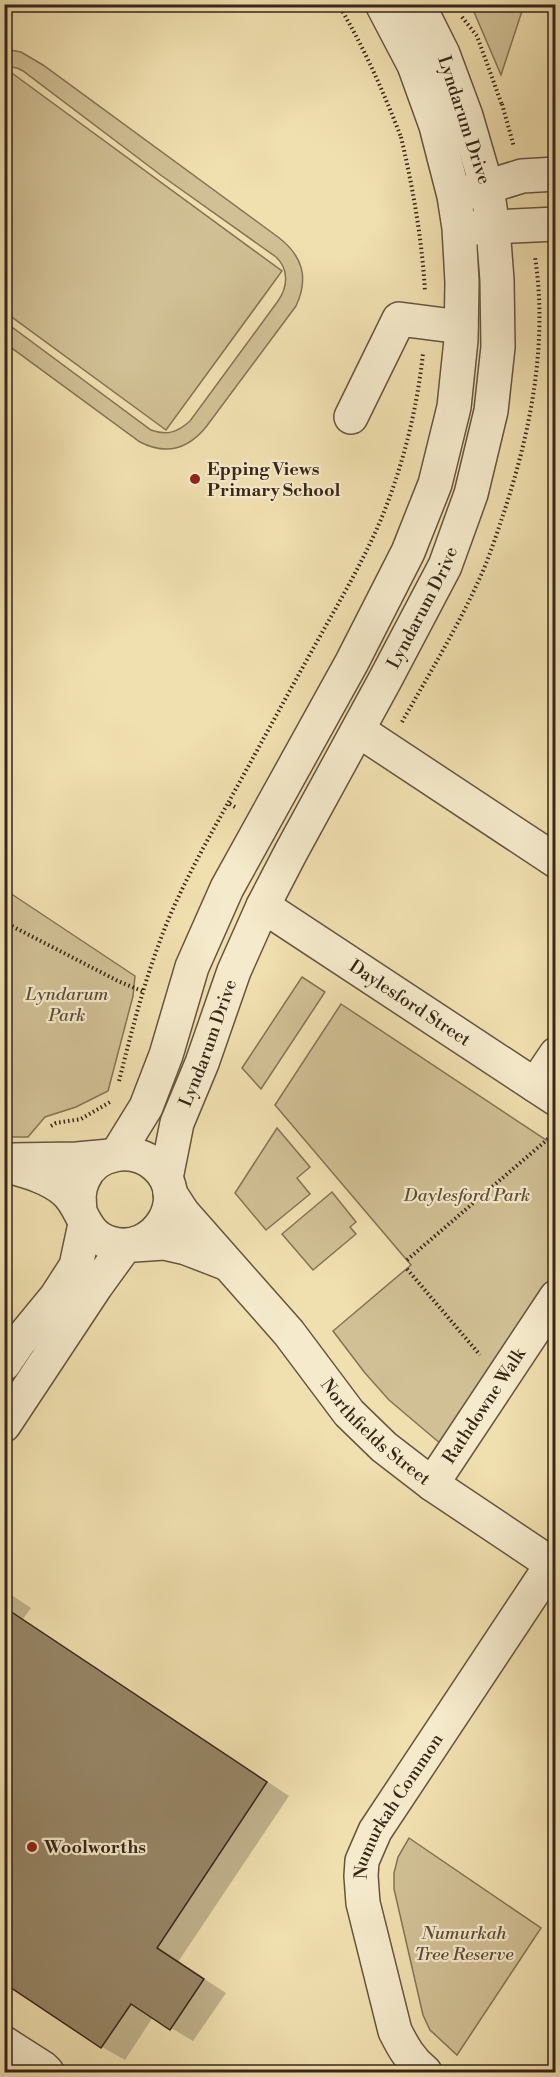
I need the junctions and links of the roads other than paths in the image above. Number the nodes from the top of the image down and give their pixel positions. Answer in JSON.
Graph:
{"nodes":[{"id":1,"x":382,"y":4,"type":"edge"},
{"id":2,"x":418,"y":4,"type":"edge"},
{"id":3,"x":555,"y":174,"type":"edge"},
{"id":4,"x":487,"y":188,"type":"junction"},
{"id":5,"x":454,"y":196,"type":"junction"},
{"id":6,"x":555,"y":224,"type":"edge"},
{"id":7,"x":459,"y":228,"type":"junction"},
{"id":8,"x":494,"y":228,"type":"junction"},
{"id":9,"x":461,"y":327,"type":"junction"},
{"id":10,"x":351,"y":417,"type":"dead end"},
{"id":11,"x":358,"y":730,"type":"junction"},
{"id":12,"x":555,"y":861,"type":"edge"},
{"id":13,"x":263,"y":906,"type":"junction"},
{"id":14,"x":555,"y":1054,"type":"edge"},
{"id":15,"x":545,"y":1092,"type":"edge"},
{"id":16,"x":113,"y":1155,"type":"junction"},
{"id":17,"x":4,"y":1160,"type":"edge"},
{"id":18,"x":4,"y":1165,"type":"edge"},
{"id":19,"x":168,"y":1186,"type":"junction"},
{"id":20,"x":82,"y":1218,"type":"junction"},
{"id":21,"x":129,"y":1246,"type":"junction"},
{"id":22,"x":226,"y":1264,"type":"junction"},
{"id":23,"x":555,"y":1297,"type":"edge"},
{"id":24,"x":4,"y":1364,"type":"edge"},
{"id":25,"x":4,"y":1425,"type":"edge"},
{"id":26,"x":432,"y":1484,"type":"junction"},
{"id":27,"x":552,"y":1559,"type":"edge"},
{"id":28,"x":4,"y":2043,"type":"edge"},
{"id":29,"x":46,"y":2073,"type":"edge"},
{"id":30,"x":425,"y":2073,"type":"edge"}],
"edges":[{"from":1,"to":5,"type":"street","name":"Lyndarum Drive"},
{"from":2,"to":4,"type":"street","name":"Lyndarum Drive"},
{"from":3,"to":4,"type":"street"},
{"from":4,"to":5,"type":"street"},
{"from":4,"to":8,"type":"street","name":"Lyndarum Drive"},
{"from":5,"to":7,"type":"street","name":"Lyndarum Drive"},
{"from":6,"to":8,"type":"street"},
{"from":7,"to":8,"type":"street"},
{"from":7,"to":9,"type":"street","name":"Lyndarum Drive"},
{"from":8,"to":11,"type":"street","name":"Lyndarum Drive"},
{"from":9,"to":10,"type":"street"},
{"from":9,"to":16,"type":"street","name":"Lyndarum Drive"},
{"from":11,"to":12,"type":"street"},
{"from":11,"to":13,"type":"street","name":"Lyndarum Drive"},
{"from":13,"to":15,"type":"street","name":"Daylesford Street"},
{"from":13,"to":19,"type":"street","name":"Lyndarum Drive"},
{"from":14,"to":15,"type":"street"},
{"from":16,"to":17,"type":"street"},
{"from":16,"to":19,"type":"street"},
{"from":16,"to":20,"type":"street"},
{"from":18,"to":20,"type":"street"},
{"from":19,"to":21,"type":"street"},
{"from":19,"to":22,"type":"street","name":"Northfields Street"},
{"from":20,"to":21,"type":"street"},
{"from":20,"to":24,"type":"street"},
{"from":21,"to":22,"type":"street","name":"Northfields Street"},
{"from":21,"to":25,"type":"street"},
{"from":22,"to":26,"type":"street","name":"Northfields Street"},
{"from":23,"to":26,"type":"street","name":"Rathdowne Walk"},
{"from":26,"to":27,"type":"street","name":"Northfields Street"},
{"from":27,"to":30,"type":"street","name":"Numurkah Common"},
{"from":28,"to":29,"type":"street"}]}
